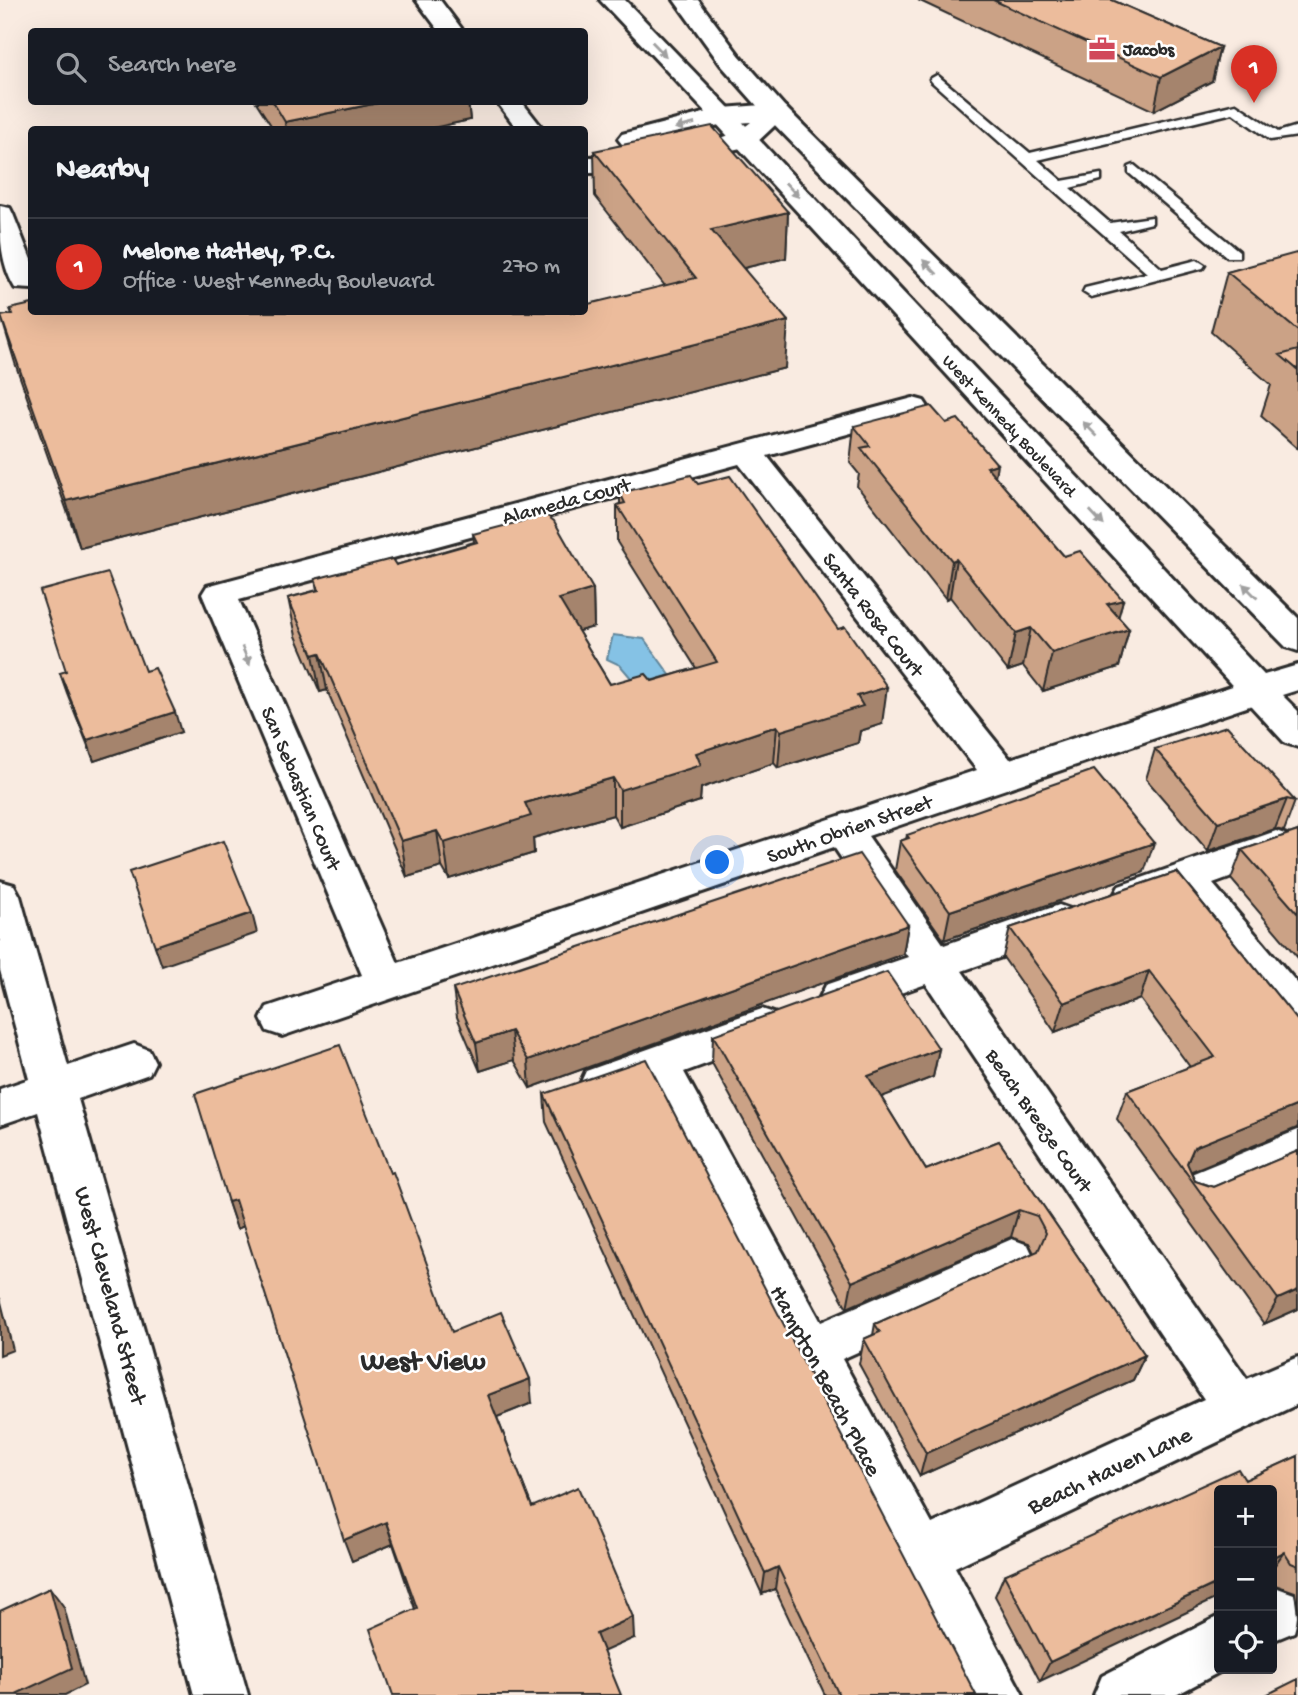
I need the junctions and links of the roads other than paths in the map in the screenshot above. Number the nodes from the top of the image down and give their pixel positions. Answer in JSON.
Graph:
{"nodes":[{"id":1,"x":428,"y":0,"type":"edge"},
{"id":2,"x":612,"y":0,"type":"edge"},
{"id":3,"x":686,"y":0,"type":"edge"},
{"id":4,"x":450,"y":28,"type":"edge"},
{"id":5,"x":937,"y":79,"type":"dead end"},
{"id":6,"x":511,"y":105,"type":"edge"},
{"id":7,"x":776,"y":112,"type":"junction"},
{"id":8,"x":723,"y":116,"type":"junction"},
{"id":9,"x":529,"y":126,"type":"edge"},
{"id":10,"x":1298,"y":131,"type":"edge"},
{"id":11,"x":745,"y":140,"type":"junction"},
{"id":12,"x":588,"y":154,"type":"edge"},
{"id":13,"x":1027,"y":158,"type":"junction"},
{"id":14,"x":588,"y":166,"type":"edge"},
{"id":15,"x":1134,"y":170,"type":"dead end"},
{"id":16,"x":1096,"y":177,"type":"dead end"},
{"id":17,"x":1059,"y":186,"type":"junction"},
{"id":18,"x":0,"y":214,"type":"edge"},
{"id":19,"x":1146,"y":220,"type":"dead end"},
{"id":20,"x":1107,"y":229,"type":"junction"},
{"id":21,"x":1233,"y":254,"type":"dead end"},
{"id":22,"x":1197,"y":265,"type":"dead end"},
{"id":23,"x":1158,"y":274,"type":"junction"},
{"id":24,"x":19,"y":283,"type":"edge"},
{"id":25,"x":1091,"y":292,"type":"dead end"},
{"id":26,"x":913,"y":407,"type":"dead end"},
{"id":27,"x":746,"y":451,"type":"junction"},
{"id":28,"x":219,"y":594,"type":"joint"},
{"id":29,"x":1298,"y":639,"type":"edge"},
{"id":30,"x":1298,"y":677,"type":"edge"},
{"id":31,"x":1257,"y":691,"type":"junction"},
{"id":32,"x":1298,"y":734,"type":"edge"},
{"id":33,"x":1002,"y":776,"type":"junction"},
{"id":34,"x":843,"y":830,"type":"junction"},
{"id":35,"x":1276,"y":846,"type":"edge"},
{"id":36,"x":1186,"y":879,"type":"junction"},
{"id":37,"x":0,"y":896,"type":"edge"},
{"id":38,"x":932,"y":963,"type":"junction"},
{"id":39,"x":386,"y":984,"type":"junction"},
{"id":40,"x":1298,"y":1013,"type":"edge"},
{"id":41,"x":282,"y":1019,"type":"dead end"},
{"id":42,"x":134,"y":1062,"type":"dead end"},
{"id":43,"x":658,"y":1064,"type":"junction"},
{"id":44,"x":55,"y":1088,"type":"junction"},
{"id":45,"x":560,"y":1098,"type":"edge"},
{"id":46,"x":0,"y":1107,"type":"edge"},
{"id":47,"x":1298,"y":1149,"type":"edge"},
{"id":48,"x":1200,"y":1191,"type":"edge"},
{"id":49,"x":1012,"y":1260,"type":"edge"},
{"id":50,"x":811,"y":1350,"type":"junction"},
{"id":51,"x":1298,"y":1380,"type":"edge"},
{"id":52,"x":1239,"y":1409,"type":"junction"},
{"id":53,"x":920,"y":1556,"type":"junction"},
{"id":54,"x":1214,"y":1646,"type":"edge"},
{"id":55,"x":221,"y":1695,"type":"edge"},
{"id":56,"x":996,"y":1695,"type":"edge"},
{"id":57,"x":1121,"y":1695,"type":"edge"}],
"edges":[{"from":1,"to":4,"type":"main road"},
{"from":2,"to":8,"type":"main road","name":"West Kennedy Boulevard","one_way":true},
{"from":3,"to":7,"type":"main road"},
{"from":5,"to":13,"type":"lane"},
{"from":6,"to":9,"type":"main road"},
{"from":7,"to":8,"type":"main road"},
{"from":7,"to":11,"type":"main road"},
{"from":29,"to":7,"type":"main road","one_way":true},
{"from":8,"to":11,"type":"main road","name":"West Kennedy Boulevard"},
{"from":8,"to":12,"type":"main road","one_way":true},
{"from":10,"to":13,"type":"lane"},
{"from":11,"to":14,"type":"main road"},
{"from":11,"to":31,"type":"main road","name":"West Kennedy Boulevard","one_way":true},
{"from":13,"to":17,"type":"lane"},
{"from":15,"to":21,"type":"lane"},
{"from":16,"to":17,"type":"lane"},
{"from":17,"to":20,"type":"lane"},
{"from":18,"to":24,"type":"main road"},
{"from":19,"to":20,"type":"lane"},
{"from":20,"to":23,"type":"lane"},
{"from":22,"to":23,"type":"lane"},
{"from":23,"to":25,"type":"lane"},
{"from":26,"to":27,"type":"main road","name":"Alameda Court"},
{"from":27,"to":28,"type":"main road","name":"Alameda Court"},
{"from":27,"to":33,"type":"main road","name":"Santa Rosa Court"},
{"from":28,"to":39,"type":"main road","name":"San Sebastian Court","one_way":true},
{"from":30,"to":31,"type":"main road","name":"South Obrien Street"},
{"from":31,"to":32,"type":"main road","name":"West Kennedy Boulevard"},
{"from":31,"to":33,"type":"main road","name":"South Obrien Street"},
{"from":33,"to":34,"type":"main road","name":"South Obrien Street"},
{"from":34,"to":38,"type":"main road","name":"Beach Breeze Court"},
{"from":34,"to":39,"type":"main road","name":"South Obrien Street"},
{"from":35,"to":36,"type":"main road"},
{"from":36,"to":38,"type":"main road"},
{"from":36,"to":40,"type":"main road"},
{"from":37,"to":44,"type":"main road","name":"West Cleveland Street"},
{"from":38,"to":43,"type":"main road"},
{"from":38,"to":52,"type":"main road","name":"Beach Breeze Court"},
{"from":39,"to":41,"type":"main road","name":"South Obrien Street"},
{"from":42,"to":44,"type":"main road"},
{"from":43,"to":45,"type":"main road"},
{"from":43,"to":50,"type":"main road","name":"Hampton Beach Place"},
{"from":44,"to":46,"type":"main road"},
{"from":44,"to":55,"type":"main road","name":"West Cleveland Street"},
{"from":47,"to":48,"type":"main road"},
{"from":49,"to":50,"type":"main road"},
{"from":50,"to":53,"type":"main road","name":"Hampton Beach Place"},
{"from":51,"to":52,"type":"main road","name":"Beach Haven Lane"},
{"from":52,"to":53,"type":"main road","name":"Beach Haven Lane"},
{"from":53,"to":56,"type":"main road","name":"Hampton Beach Place"},
{"from":54,"to":57,"type":"main road"}]}
